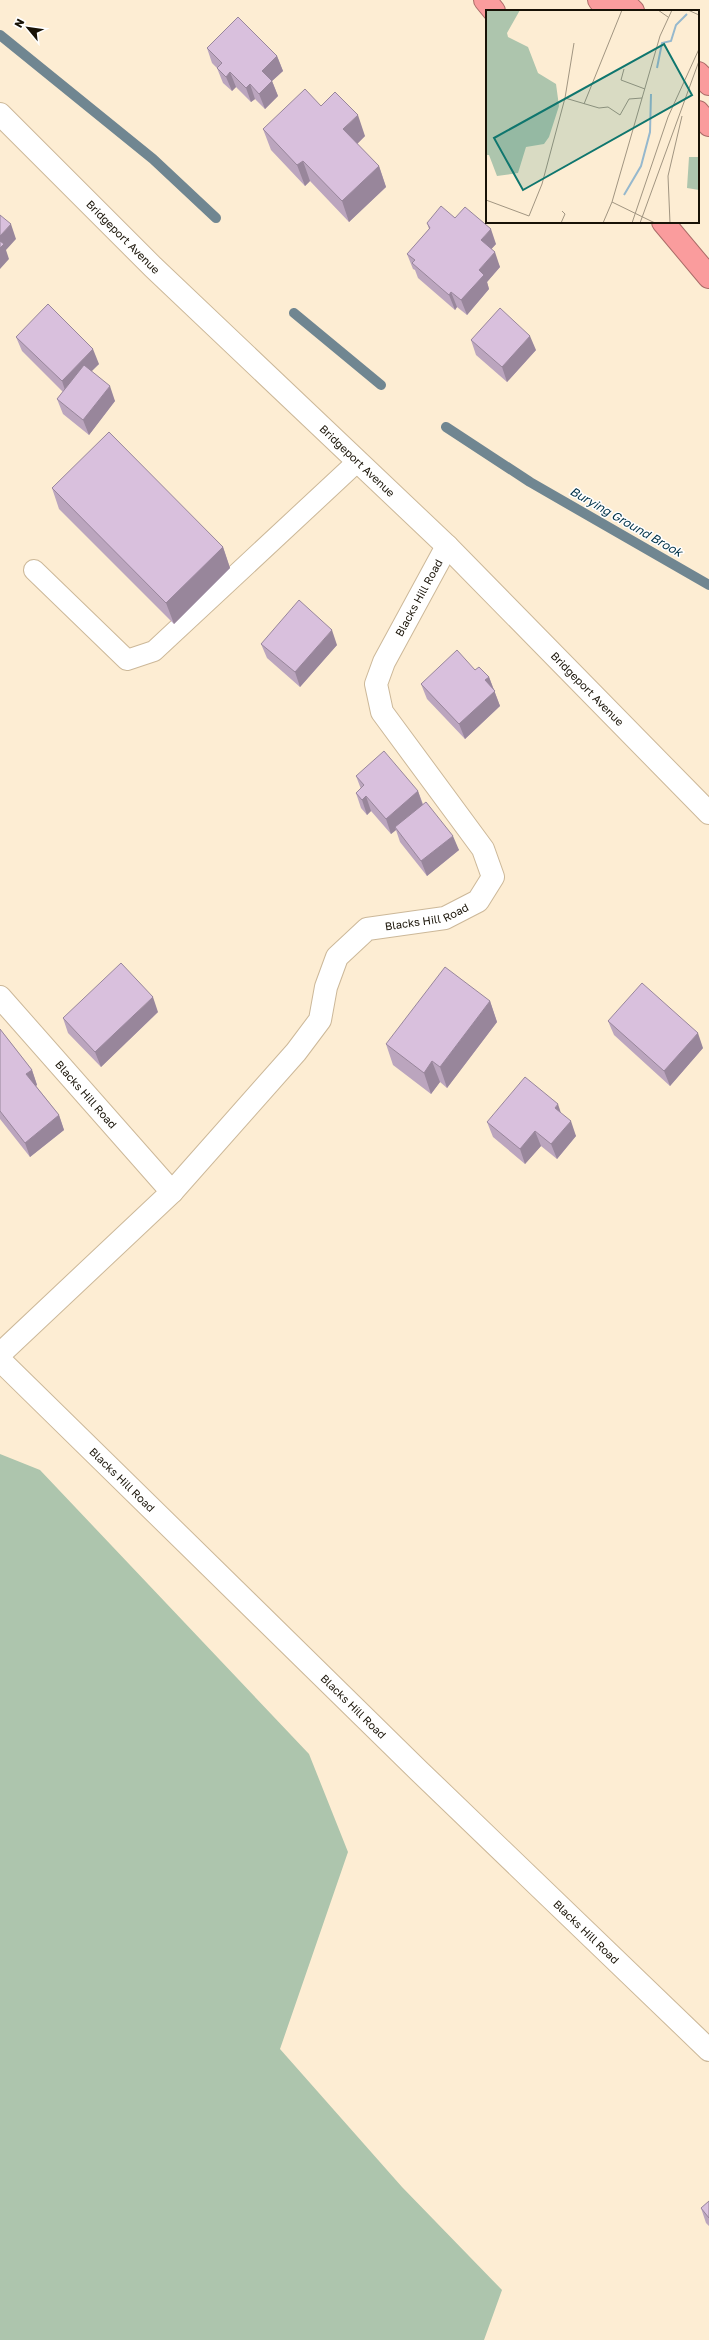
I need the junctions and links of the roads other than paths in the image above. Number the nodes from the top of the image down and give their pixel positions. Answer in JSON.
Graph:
{"nodes":[{"id":1,"x":485,"y":0,"type":"edge"},
{"id":2,"x":599,"y":0,"type":"edge"},
{"id":3,"x":622,"y":0,"type":"edge"},
{"id":4,"x":493,"y":10,"type":"edge"},
{"id":5,"x":608,"y":10,"type":"edge"},
{"id":6,"x":632,"y":10,"type":"edge"},
{"id":7,"x":699,"y":74,"type":"edge"},
{"id":8,"x":709,"y":84,"type":"edge"},
{"id":9,"x":699,"y":113,"type":"edge"},
{"id":10,"x":0,"y":114,"type":"edge"},
{"id":11,"x":709,"y":125,"type":"edge"},
{"id":12,"x":664,"y":223,"type":"edge"},
{"id":13,"x":709,"y":277,"type":"edge"},
{"id":14,"x":358,"y":461,"type":"junction"},
{"id":15,"x":447,"y":546,"type":"junction"},
{"id":16,"x":34,"y":570,"type":"dead end"},
{"id":17,"x":709,"y":813,"type":"edge"},
{"id":18,"x":0,"y":997,"type":"edge"},
{"id":19,"x":172,"y":1192,"type":"junction"},
{"id":20,"x":0,"y":1354,"type":"edge"},
{"id":21,"x":0,"y":1360,"type":"edge"},
{"id":22,"x":709,"y":2050,"type":"edge"}],
"edges":[{"from":1,"to":4,"type":"highway"},
{"from":2,"to":5,"type":"highway"},
{"from":3,"to":6,"type":"highway"},
{"from":7,"to":8,"type":"highway"},
{"from":9,"to":11,"type":"highway"},
{"from":10,"to":14,"type":"street","name":"Bridgeport Avenue"},
{"from":12,"to":13,"type":"highway"},
{"from":14,"to":15,"type":"street","name":"Bridgeport Avenue"},
{"from":14,"to":16,"type":"lane"},
{"from":15,"to":17,"type":"street","name":"Bridgeport Avenue"},
{"from":15,"to":19,"type":"street","name":"Blacks Hill Road"},
{"from":18,"to":19,"type":"street","name":"Blacks Hill Road"},
{"from":19,"to":20,"type":"street","name":"Blacks Hill Road"},
{"from":21,"to":22,"type":"street","name":"Blacks Hill Road"}]}
